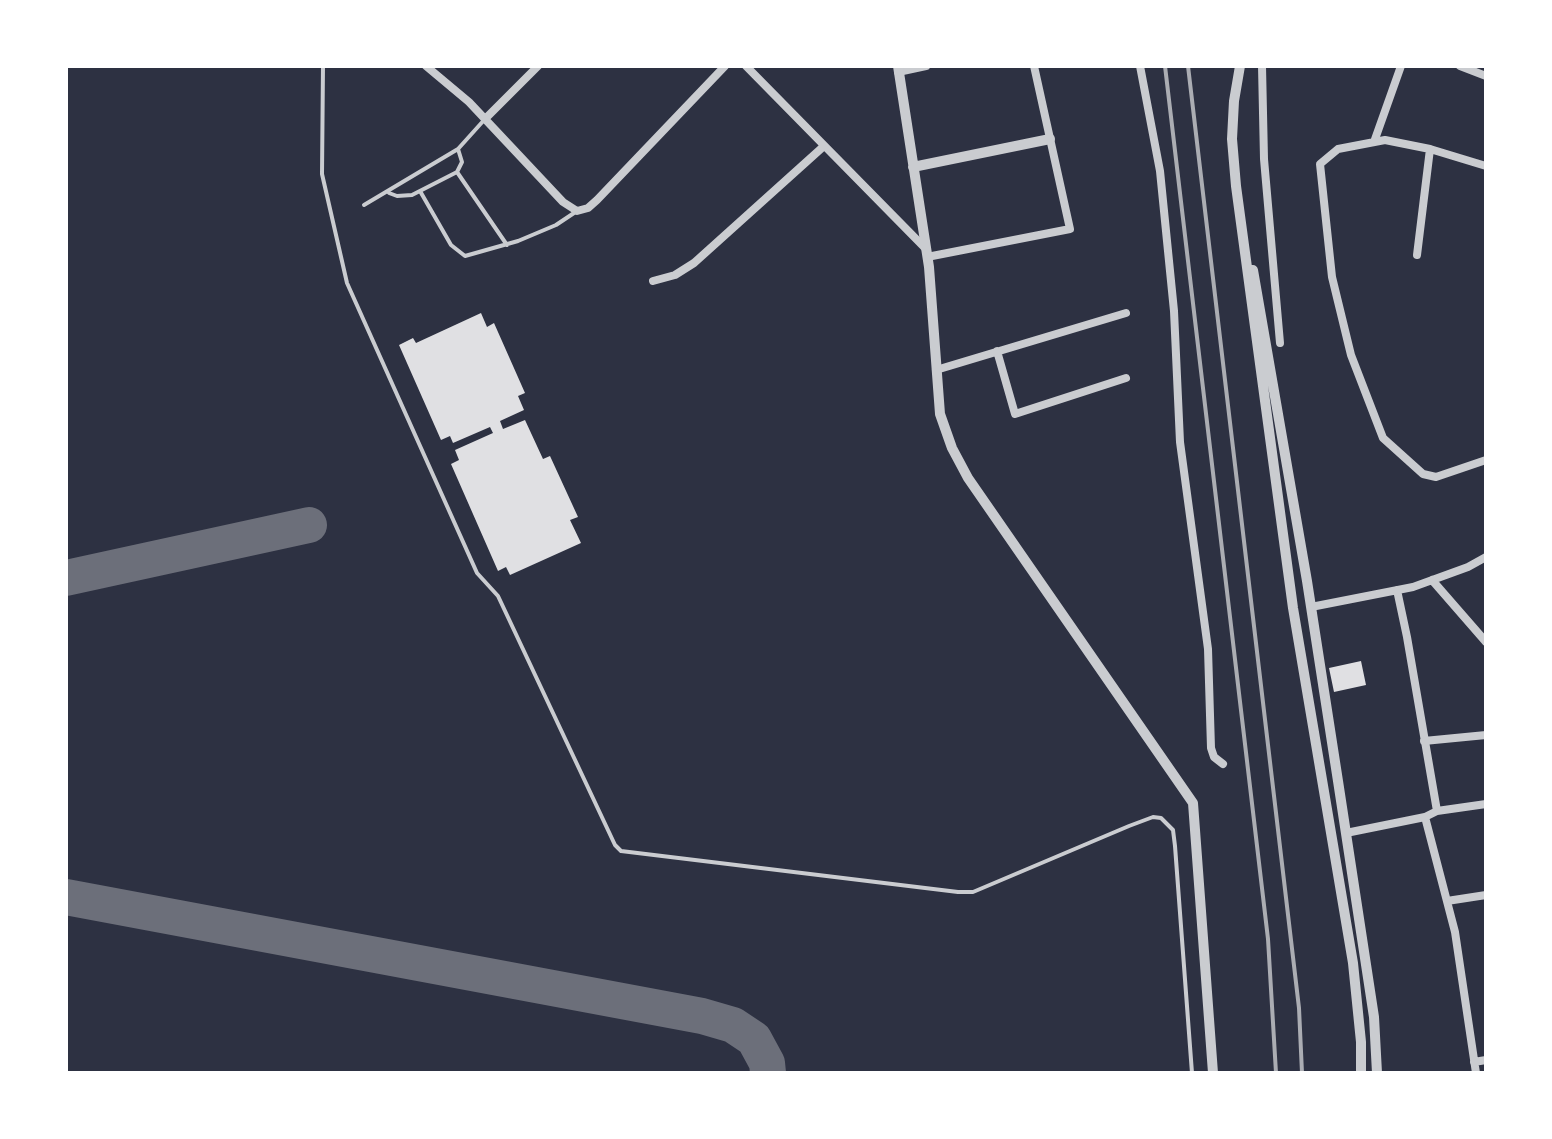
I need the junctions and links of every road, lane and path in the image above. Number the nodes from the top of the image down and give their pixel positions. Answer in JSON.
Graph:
{"nodes":[{"id":1,"x":323,"y":66,"type":"edge"},
{"id":2,"x":426,"y":66,"type":"edge"},
{"id":3,"x":538,"y":66,"type":"edge"},
{"id":4,"x":725,"y":66,"type":"edge"},
{"id":5,"x":746,"y":66,"type":"edge"},
{"id":6,"x":926,"y":66,"type":"edge"},
{"id":7,"x":1034,"y":66,"type":"edge"},
{"id":8,"x":1140,"y":66,"type":"edge"},
{"id":9,"x":1240,"y":66,"type":"edge"},
{"id":10,"x":1262,"y":66,"type":"edge"},
{"id":11,"x":1401,"y":66,"type":"edge"},
{"id":12,"x":1460,"y":66,"type":"edge"},
{"id":13,"x":898,"y":69,"type":"edge"},
{"id":14,"x":1486,"y":76,"type":"edge"},
{"id":15,"x":485,"y":119,"type":"junction"},
{"id":16,"x":1050,"y":139,"type":"junction"},
{"id":17,"x":1374,"y":142,"type":"junction"},
{"id":18,"x":824,"y":146,"type":"junction"},
{"id":19,"x":458,"y":149,"type":"junction"},
{"id":20,"x":1430,"y":149,"type":"junction"},
{"id":21,"x":1486,"y":166,"type":"edge"},
{"id":22,"x":913,"y":167,"type":"junction"},
{"id":23,"x":457,"y":172,"type":"junction"},
{"id":24,"x":1236,"y":186,"type":"junction"},
{"id":25,"x":420,"y":191,"type":"junction"},
{"id":26,"x":389,"y":193,"type":"junction"},
{"id":27,"x":364,"y":205,"type":"dead end"},
{"id":28,"x":577,"y":211,"type":"junction"},
{"id":29,"x":507,"y":245,"type":"junction"},
{"id":30,"x":927,"y":253,"type":"junction"},
{"id":31,"x":1417,"y":255,"type":"dead end"},
{"id":32,"x":653,"y":281,"type":"dead end"},
{"id":33,"x":1126,"y":313,"type":"dead end"},
{"id":34,"x":1280,"y":343,"type":"dead end"},
{"id":35,"x":997,"y":351,"type":"junction"},
{"id":36,"x":936,"y":370,"type":"junction"},
{"id":37,"x":1126,"y":378,"type":"dead end"},
{"id":38,"x":1486,"y":460,"type":"edge"},
{"id":39,"x":1486,"y":557,"type":"edge"},
{"id":40,"x":1432,"y":580,"type":"junction"},
{"id":41,"x":1397,"y":590,"type":"junction"},
{"id":42,"x":1311,"y":607,"type":"junction"},
{"id":43,"x":1486,"y":642,"type":"edge"},
{"id":44,"x":1486,"y":735,"type":"edge"},
{"id":45,"x":1424,"y":741,"type":"junction"},
{"id":46,"x":1223,"y":764,"type":"dead end"},
{"id":47,"x":1486,"y":804,"type":"edge"},
{"id":48,"x":1437,"y":811,"type":"junction"},
{"id":49,"x":1425,"y":817,"type":"junction"},
{"id":50,"x":1346,"y":833,"type":"junction"},
{"id":51,"x":1486,"y":895,"type":"edge"},
{"id":52,"x":1447,"y":901,"type":"junction"},
{"id":53,"x":1486,"y":1060,"type":"edge"},
{"id":54,"x":1474,"y":1062,"type":"junction"},
{"id":55,"x":1192,"y":1073,"type":"edge"},
{"id":56,"x":1213,"y":1073,"type":"edge"},
{"id":57,"x":1361,"y":1073,"type":"edge"},
{"id":58,"x":1377,"y":1073,"type":"edge"},
{"id":59,"x":1476,"y":1073,"type":"edge"}],
"edges":[{"from":1,"to":55,"type":"lane"},
{"from":2,"to":15,"type":"street"},
{"from":3,"to":15,"type":"street"},
{"from":4,"to":28,"type":"street"},
{"from":5,"to":18,"type":"street"},
{"from":6,"to":13,"type":"street"},
{"from":7,"to":16,"type":"street"},
{"from":8,"to":46,"type":"street"},
{"from":9,"to":24,"type":"street"},
{"from":10,"to":34,"type":"street"},
{"from":11,"to":17,"type":"street"},
{"from":12,"to":14,"type":"street"},
{"from":13,"to":22,"type":"street"},
{"from":15,"to":19,"type":"lane"},
{"from":15,"to":28,"type":"street"},
{"from":16,"to":22,"type":"street"},
{"from":16,"to":30,"type":"street"},
{"from":17,"to":20,"type":"street"},
{"from":17,"to":38,"type":"street"},
{"from":18,"to":30,"type":"street"},
{"from":18,"to":32,"type":"street"},
{"from":19,"to":23,"type":"lane"},
{"from":19,"to":26,"type":"lane"},
{"from":20,"to":21,"type":"street"},
{"from":20,"to":31,"type":"street"},
{"from":22,"to":30,"type":"street"},
{"from":23,"to":25,"type":"lane"},
{"from":23,"to":29,"type":"lane"},
{"from":24,"to":42,"type":"street"},
{"from":24,"to":57,"type":"street"},
{"from":25,"to":26,"type":"lane"},
{"from":25,"to":29,"type":"lane"},
{"from":26,"to":27,"type":"lane"},
{"from":28,"to":29,"type":"lane"},
{"from":30,"to":36,"type":"street"},
{"from":33,"to":35,"type":"street"},
{"from":35,"to":36,"type":"street"},
{"from":35,"to":37,"type":"street"},
{"from":36,"to":56,"type":"street"},
{"from":39,"to":40,"type":"street"},
{"from":40,"to":41,"type":"street"},
{"from":40,"to":43,"type":"street"},
{"from":41,"to":42,"type":"street"},
{"from":41,"to":45,"type":"street"},
{"from":42,"to":50,"type":"street"},
{"from":44,"to":45,"type":"street"},
{"from":45,"to":48,"type":"street"},
{"from":47,"to":48,"type":"street"},
{"from":48,"to":49,"type":"street"},
{"from":49,"to":50,"type":"street"},
{"from":49,"to":52,"type":"street"},
{"from":50,"to":58,"type":"street"},
{"from":51,"to":52,"type":"street"},
{"from":52,"to":54,"type":"street"},
{"from":53,"to":54,"type":"street"},
{"from":54,"to":59,"type":"street"}]}
